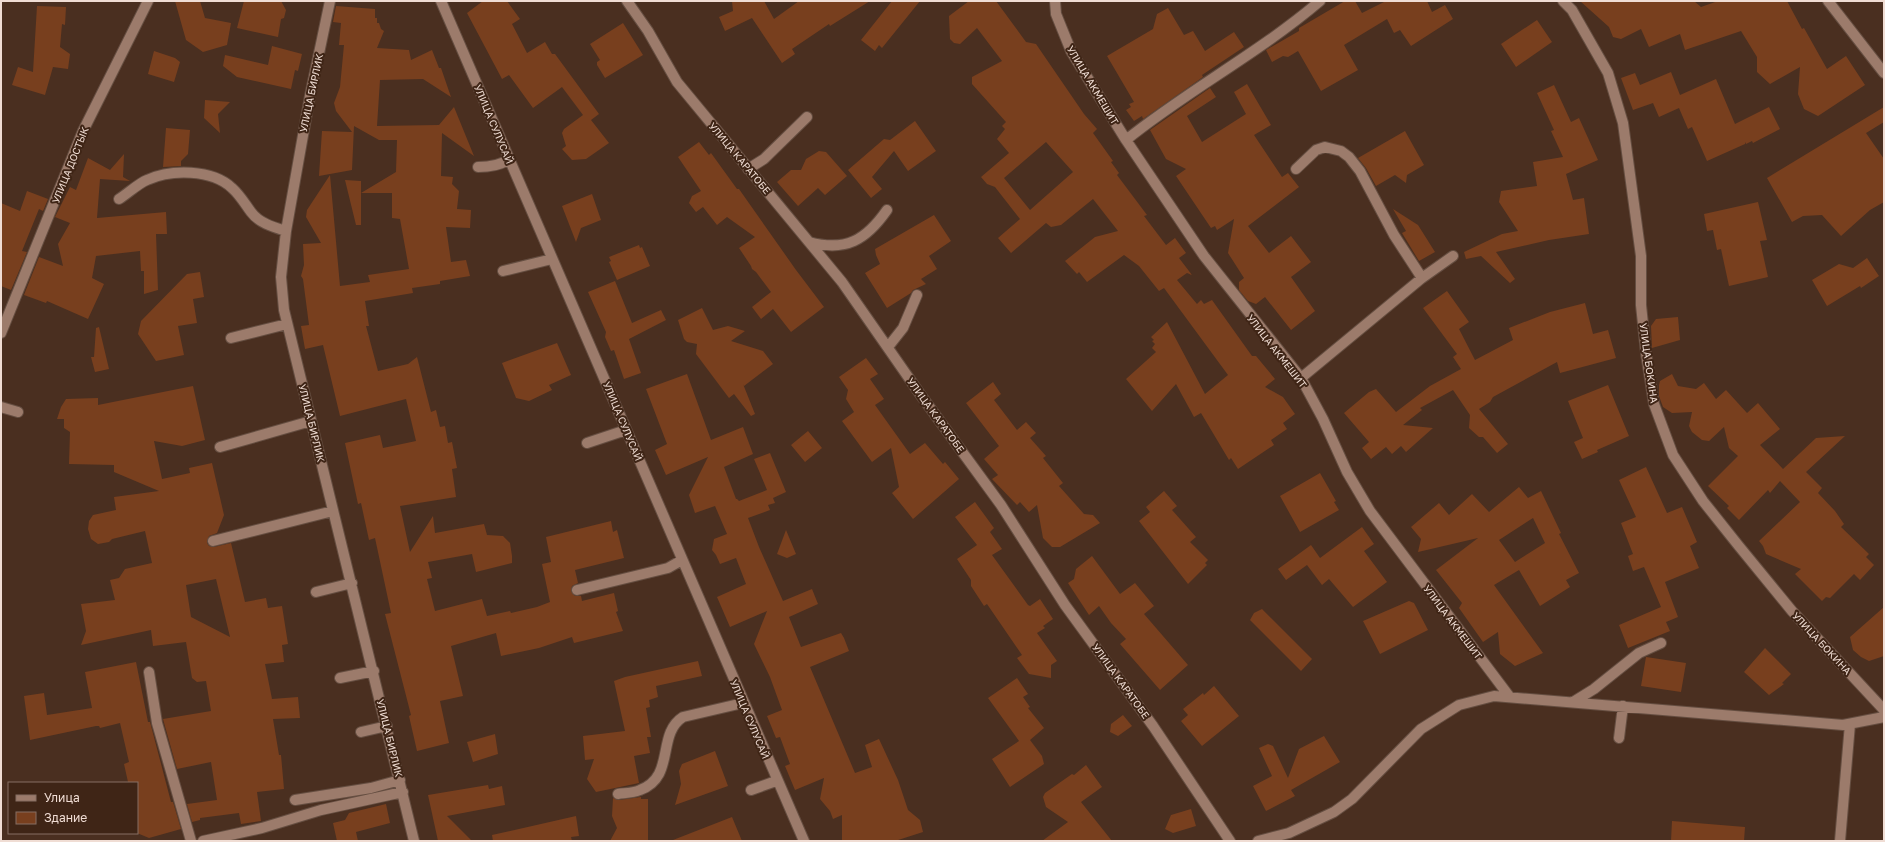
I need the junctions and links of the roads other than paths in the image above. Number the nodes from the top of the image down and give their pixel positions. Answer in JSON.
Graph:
{"nodes":[{"id":1,"x":148,"y":1,"type":"edge"},
{"id":2,"x":330,"y":1,"type":"edge"},
{"id":3,"x":441,"y":1,"type":"edge"},
{"id":4,"x":627,"y":1,"type":"edge"},
{"id":5,"x":1054,"y":1,"type":"edge"},
{"id":6,"x":1320,"y":1,"type":"edge"},
{"id":7,"x":1563,"y":1,"type":"edge"},
{"id":8,"x":1828,"y":1,"type":"edge"},
{"id":9,"x":1884,"y":74,"type":"edge"},
{"id":10,"x":807,"y":117,"type":"dead end"},
{"id":11,"x":1126,"y":140,"type":"junction"},
{"id":12,"x":509,"y":159,"type":"junction"},
{"id":13,"x":478,"y":167,"type":"dead end"},
{"id":14,"x":748,"y":169,"type":"junction"},
{"id":15,"x":1296,"y":169,"type":"dead end"},
{"id":16,"x":119,"y":199,"type":"dead end"},
{"id":17,"x":887,"y":210,"type":"dead end"},
{"id":18,"x":286,"y":231,"type":"junction"},
{"id":19,"x":809,"y":242,"type":"junction"},
{"id":20,"x":1453,"y":256,"type":"dead end"},
{"id":21,"x":552,"y":259,"type":"junction"},
{"id":22,"x":503,"y":271,"type":"dead end"},
{"id":23,"x":1422,"y":278,"type":"junction"},
{"id":24,"x":917,"y":295,"type":"dead end"},
{"id":25,"x":287,"y":324,"type":"junction"},
{"id":26,"x":1,"y":333,"type":"edge"},
{"id":27,"x":231,"y":338,"type":"dead end"},
{"id":28,"x":888,"y":347,"type":"junction"},
{"id":29,"x":1301,"y":378,"type":"junction"},
{"id":30,"x":1,"y":407,"type":"edge"},
{"id":31,"x":18,"y":412,"type":"dead end"},
{"id":32,"x":311,"y":421,"type":"junction"},
{"id":33,"x":626,"y":430,"type":"junction"},
{"id":34,"x":587,"y":443,"type":"dead end"},
{"id":35,"x":220,"y":447,"type":"dead end"},
{"id":36,"x":333,"y":511,"type":"junction"},
{"id":37,"x":213,"y":541,"type":"dead end"},
{"id":38,"x":682,"y":560,"type":"junction"},
{"id":39,"x":352,"y":583,"type":"junction"},
{"id":40,"x":577,"y":590,"type":"dead end"},
{"id":41,"x":316,"y":592,"type":"dead end"},
{"id":42,"x":1661,"y":643,"type":"dead end"},
{"id":43,"x":374,"y":671,"type":"junction"},
{"id":44,"x":148,"y":672,"type":"dead end"},
{"id":45,"x":340,"y":678,"type":"dead end"},
{"id":46,"x":1509,"y":696,"type":"junction"},
{"id":47,"x":1573,"y":702,"type":"junction"},
{"id":48,"x":743,"y":703,"type":"junction"},
{"id":49,"x":1623,"y":706,"type":"junction"},
{"id":50,"x":1884,"y":710,"type":"edge"},
{"id":51,"x":1884,"y":717,"type":"edge"},
{"id":52,"x":1850,"y":724,"type":"junction"},
{"id":53,"x":387,"y":726,"type":"junction"},
{"id":54,"x":361,"y":732,"type":"dead end"},
{"id":55,"x":1619,"y":738,"type":"dead end"},
{"id":56,"x":400,"y":780,"type":"junction"},
{"id":57,"x":776,"y":781,"type":"junction"},
{"id":58,"x":751,"y":790,"type":"dead end"},
{"id":59,"x":403,"y":792,"type":"junction"},
{"id":60,"x":618,"y":794,"type":"dead end"},
{"id":61,"x":295,"y":800,"type":"dead end"},
{"id":62,"x":191,"y":841,"type":"edge"},
{"id":63,"x":203,"y":841,"type":"edge"},
{"id":64,"x":414,"y":841,"type":"edge"},
{"id":65,"x":804,"y":841,"type":"edge"},
{"id":66,"x":1230,"y":841,"type":"edge"},
{"id":67,"x":1258,"y":841,"type":"edge"},
{"id":68,"x":1840,"y":841,"type":"edge"}],
"edges":[{"from":1,"to":26,"type":"street","name":"УЛИЦА ДОСТЫК"},
{"from":2,"to":18,"type":"street","name":"УЛИЦА БИРЛИК"},
{"from":3,"to":12,"type":"street","name":"УЛИЦА СУЛУСАЙ"},
{"from":4,"to":14,"type":"street","name":"УЛИЦА КАРАТОБЕ"},
{"from":5,"to":11,"type":"street","name":"УЛИЦА АКМЕШИТ"},
{"from":6,"to":11,"type":"street"},
{"from":7,"to":50,"type":"street","name":"УЛИЦА БОКИНА"},
{"from":8,"to":9,"type":"street"},
{"from":10,"to":14,"type":"street"},
{"from":11,"to":29,"type":"street","name":"УЛИЦА АКМЕШИТ"},
{"from":12,"to":13,"type":"street"},
{"from":12,"to":21,"type":"street","name":"УЛИЦА СУЛУСАЙ"},
{"from":14,"to":19,"type":"street","name":"УЛИЦА КАРАТОБЕ"},
{"from":15,"to":23,"type":"street"},
{"from":16,"to":18,"type":"street"},
{"from":17,"to":19,"type":"street"},
{"from":18,"to":25,"type":"street","name":"УЛИЦА БИРЛИК"},
{"from":19,"to":28,"type":"street","name":"УЛИЦА КАРАТОБЕ"},
{"from":20,"to":23,"type":"street"},
{"from":21,"to":22,"type":"street"},
{"from":21,"to":33,"type":"street","name":"УЛИЦА СУЛУСАЙ"},
{"from":23,"to":29,"type":"street"},
{"from":24,"to":28,"type":"street"},
{"from":25,"to":27,"type":"street"},
{"from":25,"to":32,"type":"street","name":"УЛИЦА БИРЛИК"},
{"from":28,"to":66,"type":"street","name":"УЛИЦА КАРАТОБЕ"},
{"from":29,"to":46,"type":"street","name":"УЛИЦА АКМЕШИТ"},
{"from":30,"to":31,"type":"street"},
{"from":32,"to":35,"type":"street"},
{"from":32,"to":36,"type":"street","name":"УЛИЦА БИРЛИК"},
{"from":33,"to":34,"type":"street"},
{"from":33,"to":38,"type":"street","name":"УЛИЦА СУЛУСАЙ"},
{"from":36,"to":37,"type":"street"},
{"from":36,"to":39,"type":"street","name":"УЛИЦА БИРЛИК"},
{"from":38,"to":40,"type":"street"},
{"from":38,"to":48,"type":"street","name":"УЛИЦА СУЛУСАЙ"},
{"from":39,"to":41,"type":"street"},
{"from":39,"to":43,"type":"street","name":"УЛИЦА БИРЛИК"},
{"from":42,"to":47,"type":"street"},
{"from":43,"to":45,"type":"street"},
{"from":43,"to":53,"type":"street","name":"УЛИЦА БИРЛИК"},
{"from":44,"to":62,"type":"street"},
{"from":46,"to":47,"type":"street"},
{"from":46,"to":67,"type":"street"},
{"from":47,"to":49,"type":"street"},
{"from":48,"to":57,"type":"street","name":"УЛИЦА СУЛУСАЙ"},
{"from":48,"to":60,"type":"street"},
{"from":49,"to":52,"type":"street"},
{"from":49,"to":55,"type":"street"},
{"from":51,"to":52,"type":"street"},
{"from":52,"to":68,"type":"street"},
{"from":53,"to":54,"type":"street"},
{"from":53,"to":56,"type":"street","name":"УЛИЦА БИРЛИК"},
{"from":56,"to":59,"type":"street","name":"УЛИЦА БИРЛИК"},
{"from":56,"to":61,"type":"street"},
{"from":57,"to":58,"type":"street"},
{"from":57,"to":65,"type":"street","name":"УЛИЦА СУЛУСАЙ"},
{"from":59,"to":63,"type":"street"},
{"from":59,"to":64,"type":"street","name":"УЛИЦА БИРЛИК"}]}
